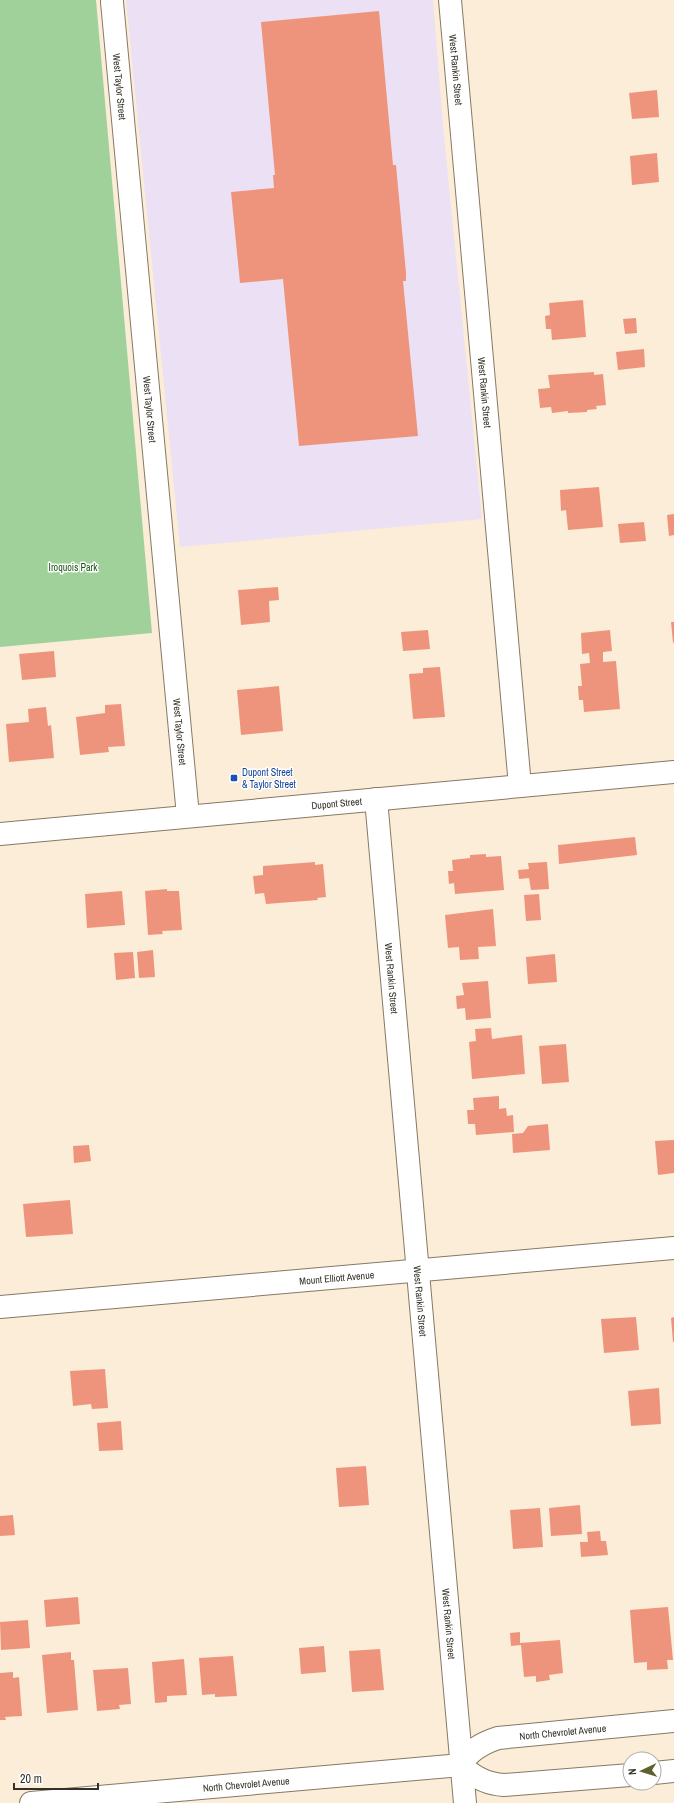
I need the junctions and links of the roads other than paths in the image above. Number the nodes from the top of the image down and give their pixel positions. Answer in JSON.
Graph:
{"nodes":[{"id":1,"x":450,"y":0,"type":"edge"},
{"id":2,"x":112,"y":2,"type":"dead end"},
{"id":3,"x":674,"y":772,"type":"edge"},
{"id":4,"x":520,"y":786,"type":"junction"},
{"id":5,"x":376,"y":799,"type":"junction"},
{"id":6,"x":188,"y":816,"type":"junction"},
{"id":7,"x":0,"y":834,"type":"edge"},
{"id":8,"x":674,"y":1248,"type":"edge"},
{"id":9,"x":417,"y":1271,"type":"junction"},
{"id":10,"x":0,"y":1306,"type":"edge"},
{"id":11,"x":674,"y":1721,"type":"edge"},
{"id":12,"x":461,"y":1765,"type":"junction"},
{"id":13,"x":674,"y":1771,"type":"edge"},
{"id":14,"x":662,"y":1772,"type":"edge"},
{"id":15,"x":622,"y":1776,"type":"edge"},
{"id":16,"x":31,"y":1803,"type":"edge"},
{"id":17,"x":464,"y":1803,"type":"edge"}],
"edges":[{"from":1,"to":4,"type":"street","name":"West Rankin Street"},
{"from":2,"to":6,"type":"street","name":"West Taylor Street"},
{"from":3,"to":4,"type":"street","name":"Dupont Street"},
{"from":4,"to":5,"type":"street","name":"Dupont Street"},
{"from":5,"to":6,"type":"street","name":"Dupont Street"},
{"from":5,"to":9,"type":"street","name":"West Rankin Street"},
{"from":6,"to":7,"type":"street","name":"Dupont Street"},
{"from":8,"to":9,"type":"street","name":"Mount Elliott Avenue"},
{"from":9,"to":10,"type":"street","name":"Mount Elliott Avenue"},
{"from":9,"to":12,"type":"street","name":"West Rankin Street"},
{"from":11,"to":12,"type":"street","name":"North Chevrolet Avenue"},
{"from":12,"to":15,"type":"street"},
{"from":12,"to":16,"type":"street","name":"North Chevrolet Avenue"},
{"from":12,"to":17,"type":"street","name":"West Rankin Street"},
{"from":13,"to":14,"type":"street"}]}
